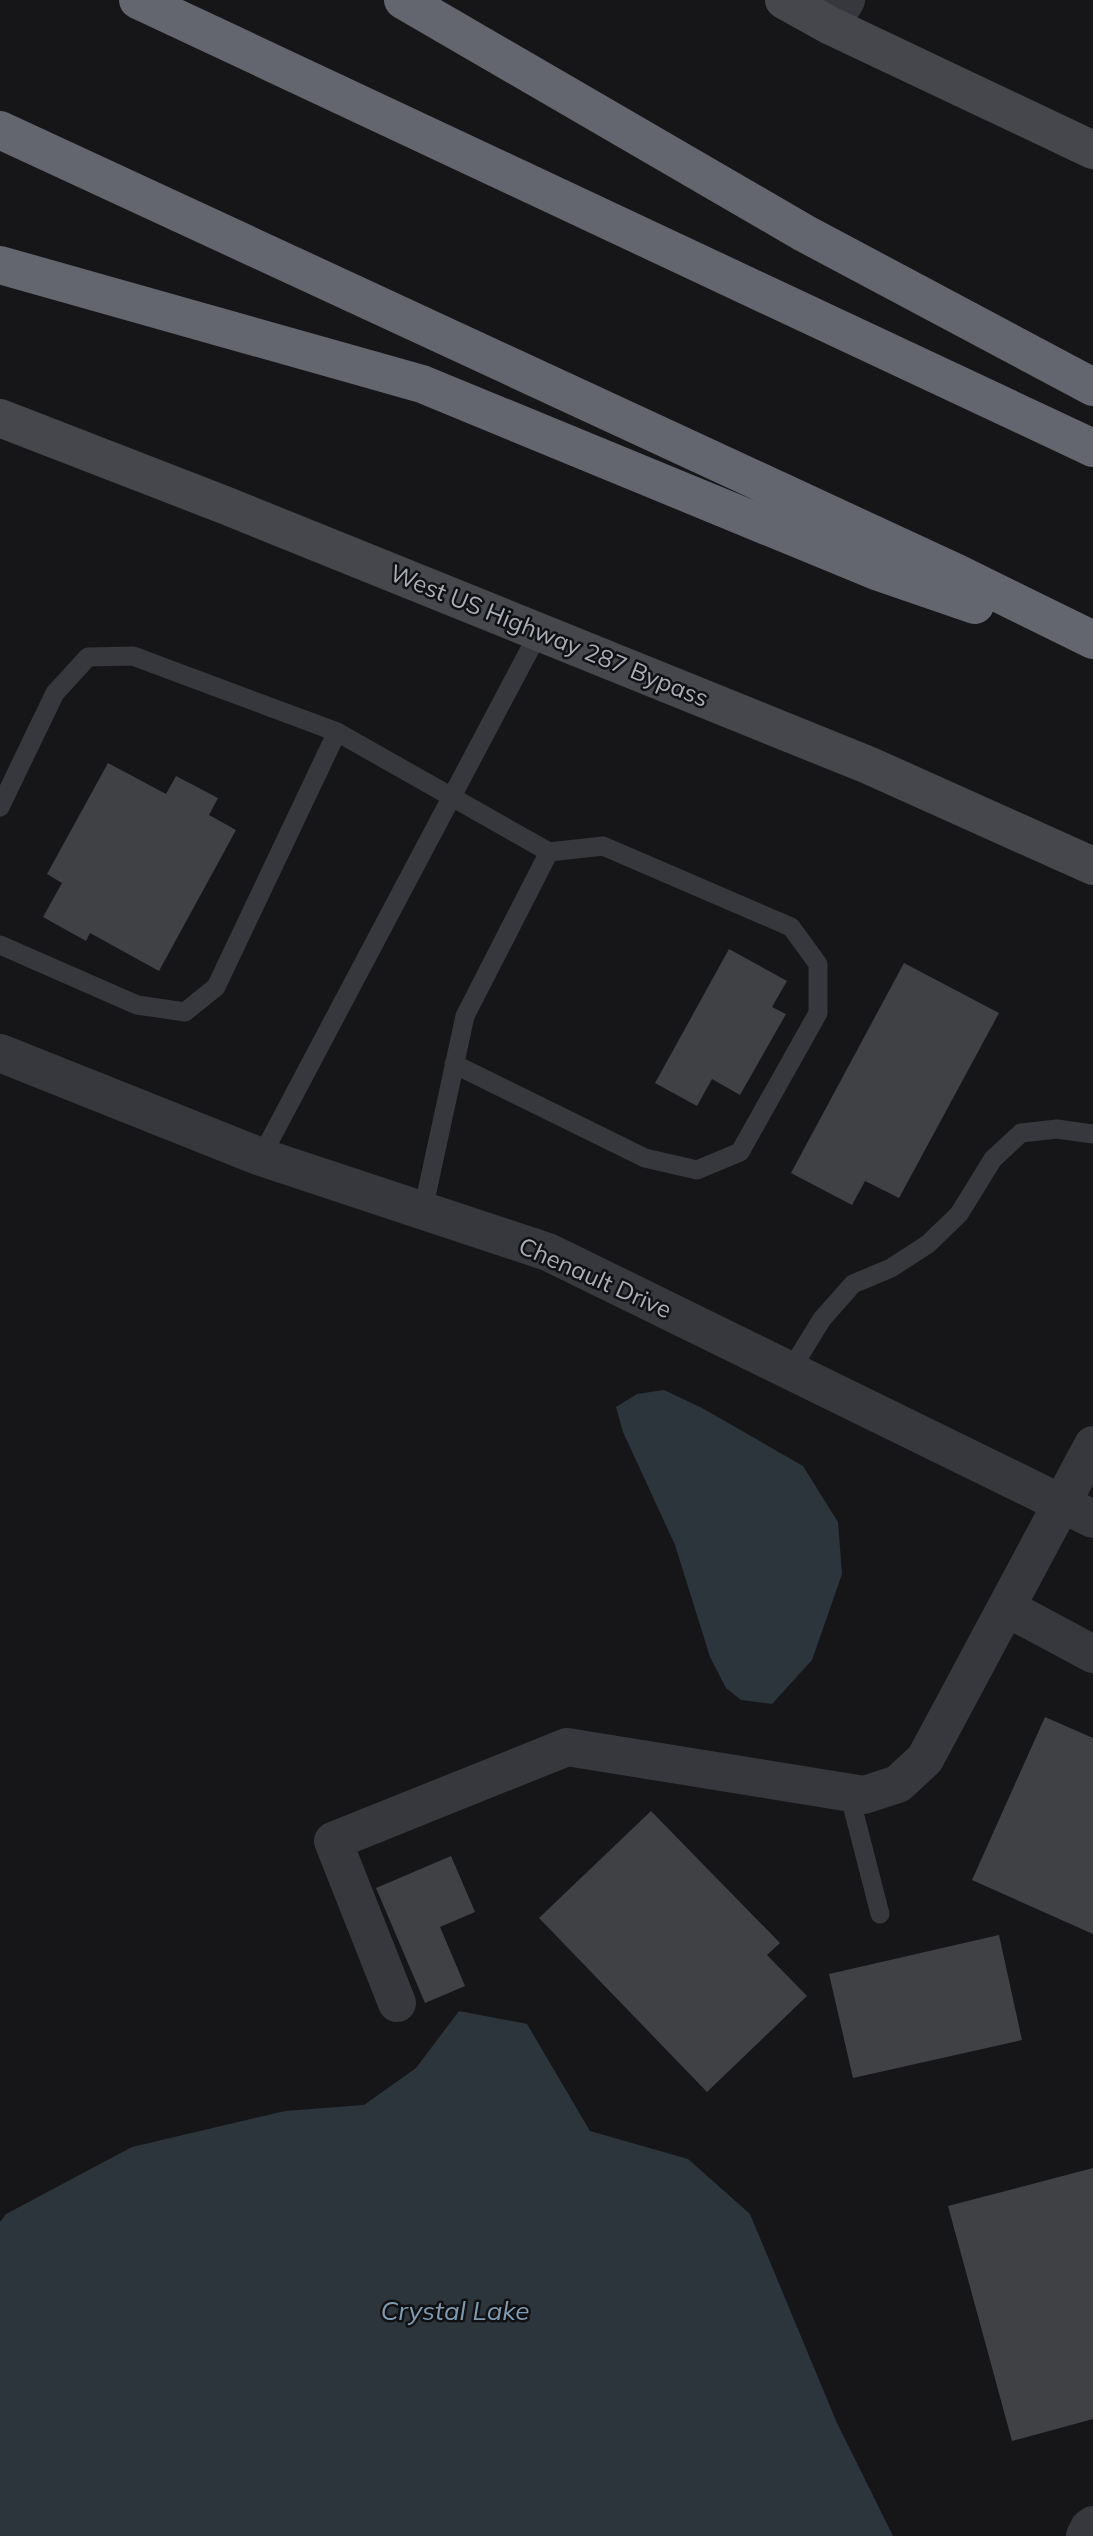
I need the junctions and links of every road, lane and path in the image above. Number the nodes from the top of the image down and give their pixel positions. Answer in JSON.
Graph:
{"nodes":[{"id":1,"x":138,"y":0,"type":"edge"},
{"id":2,"x":403,"y":0,"type":"edge"},
{"id":3,"x":784,"y":0,"type":"edge"},
{"id":4,"x":839,"y":13,"type":"edge"},
{"id":5,"x":0,"y":130,"type":"edge"},
{"id":6,"x":1093,"y":150,"type":"edge"},
{"id":7,"x":0,"y":265,"type":"edge"},
{"id":8,"x":1093,"y":387,"type":"edge"},
{"id":9,"x":0,"y":418,"type":"edge"},
{"id":10,"x":1093,"y":448,"type":"edge"},
{"id":11,"x":1034,"y":612,"type":"junction"},
{"id":12,"x":539,"y":632,"type":"junction"},
{"id":13,"x":1093,"y":640,"type":"edge"},
{"id":14,"x":337,"y":732,"type":"junction"},
{"id":15,"x":452,"y":797,"type":"junction"},
{"id":16,"x":0,"y":807,"type":"edge"},
{"id":17,"x":549,"y":852,"type":"junction"},
{"id":18,"x":1093,"y":866,"type":"edge"},
{"id":19,"x":0,"y":945,"type":"edge"},
{"id":20,"x":0,"y":1053,"type":"edge"},
{"id":21,"x":454,"y":1064,"type":"junction"},
{"id":22,"x":1093,"y":1134,"type":"edge"},
{"id":23,"x":261,"y":1157,"type":"junction"},
{"id":24,"x":423,"y":1210,"type":"junction"},
{"id":25,"x":790,"y":1371,"type":"junction"},
{"id":26,"x":1093,"y":1445,"type":"edge"},
{"id":27,"x":1078,"y":1511,"type":"edge"},
{"id":28,"x":1007,"y":1608,"type":"junction"},
{"id":29,"x":1093,"y":1654,"type":"edge"},
{"id":30,"x":849,"y":1793,"type":"junction"},
{"id":31,"x":880,"y":1914,"type":"dead end"},
{"id":32,"x":397,"y":2003,"type":"dead end"},
{"id":33,"x":1093,"y":2525,"type":"edge"},
{"id":34,"x":1085,"y":2536,"type":"edge"}],
"edges":[{"from":1,"to":10,"type":"highway"},
{"from":2,"to":8,"type":"highway"},
{"from":3,"to":4,"type":"main road"},
{"from":4,"to":6,"type":"main road"},
{"from":5,"to":11,"type":"highway"},
{"from":7,"to":11,"type":"highway"},
{"from":9,"to":12,"type":"main road","name":"West US Highway 287 Bypass"},
{"from":11,"to":13,"type":"highway"},
{"from":12,"to":15,"type":"lane"},
{"from":12,"to":18,"type":"main road","name":"West US Highway 287 Bypass"},
{"from":14,"to":15,"type":"lane"},
{"from":14,"to":16,"type":"lane"},
{"from":14,"to":19,"type":"lane"},
{"from":15,"to":17,"type":"lane"},
{"from":15,"to":23,"type":"lane"},
{"from":17,"to":21,"type":"lane"},
{"from":17,"to":21,"type":"lane"},
{"from":20,"to":23,"type":"street","name":"Chenault Drive"},
{"from":21,"to":24,"type":"lane"},
{"from":22,"to":25,"type":"lane"},
{"from":23,"to":24,"type":"street","name":"Chenault Drive"},
{"from":24,"to":25,"type":"street","name":"Chenault Drive"},
{"from":25,"to":27,"type":"street","name":"Chenault Drive"},
{"from":26,"to":27,"type":"street"},
{"from":27,"to":28,"type":"street"},
{"from":28,"to":29,"type":"street"},
{"from":28,"to":30,"type":"street"},
{"from":30,"to":31,"type":"lane"},
{"from":30,"to":32,"type":"street"},
{"from":33,"to":34,"type":"street"}]}
